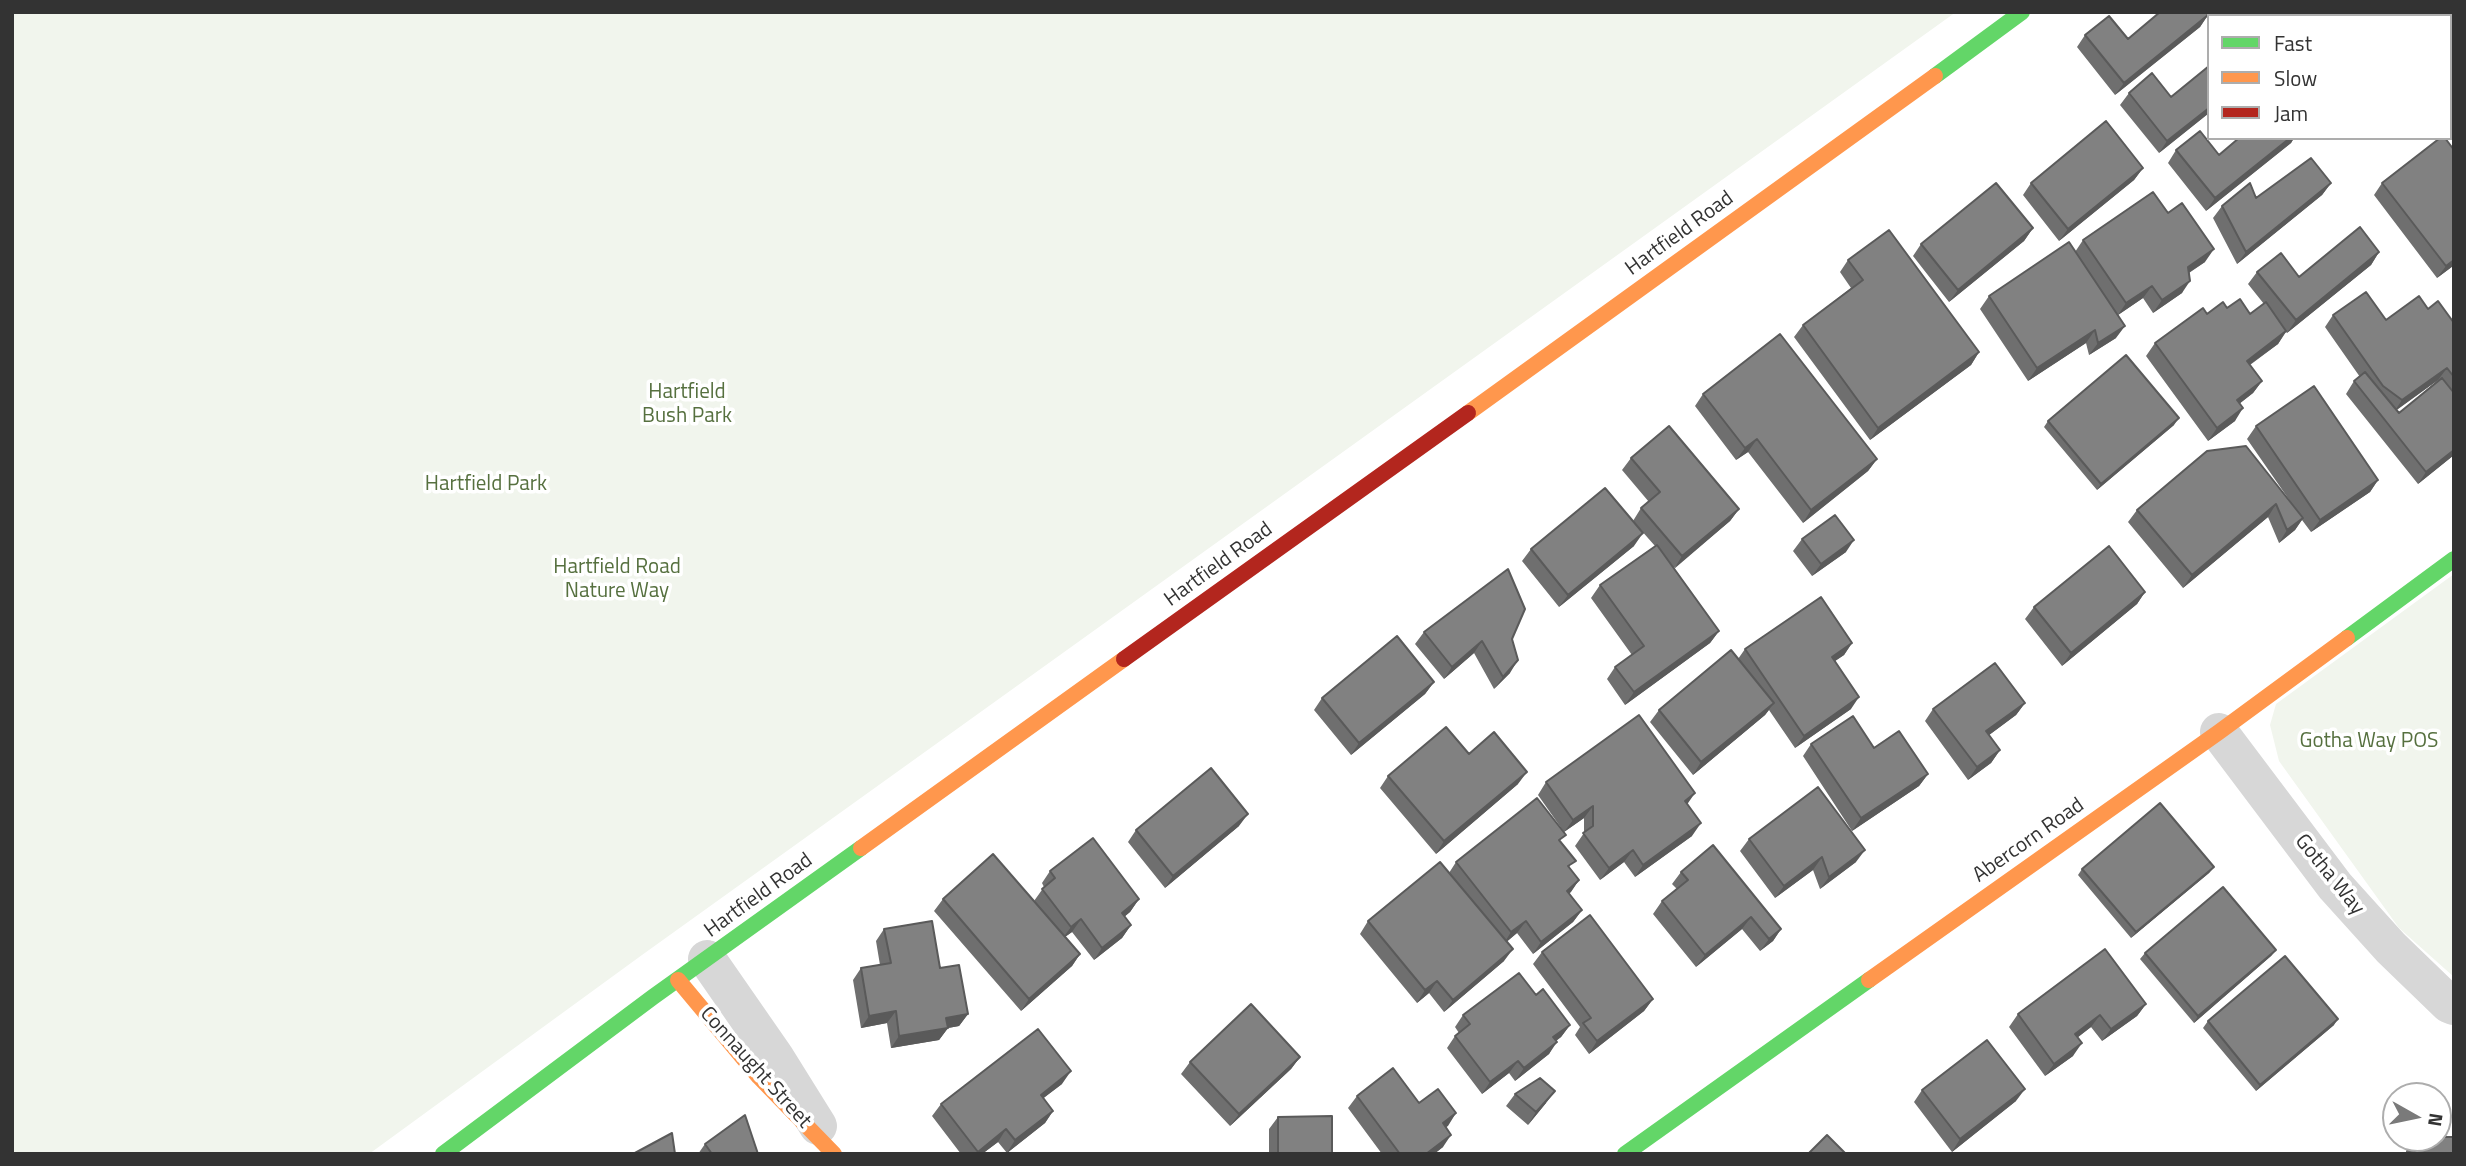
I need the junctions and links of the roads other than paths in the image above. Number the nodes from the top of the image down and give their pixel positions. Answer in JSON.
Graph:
{"nodes":[{"id":1,"x":2022,"y":12,"type":"edge"},
{"id":2,"x":2454,"y":559,"type":"edge"},
{"id":3,"x":2219,"y":732,"type":"junction"},
{"id":4,"x":693,"y":969,"type":"junction"},
{"id":5,"x":2454,"y":1006,"type":"edge"},
{"id":6,"x":443,"y":1154,"type":"edge"},
{"id":7,"x":835,"y":1154,"type":"edge"},
{"id":8,"x":1625,"y":1154,"type":"edge"}],
"edges":[{"from":1,"to":4,"type":"street","name":"Hartfield Road"},
{"from":2,"to":3,"type":"street","name":"Abercorn Road"},
{"from":3,"to":5,"type":"street","name":"Gotha Way"},
{"from":3,"to":8,"type":"street","name":"Abercorn Road"},
{"from":4,"to":6,"type":"street","name":"Hartfield Road"},
{"from":4,"to":7,"type":"street","name":"Connaught Street"}]}
